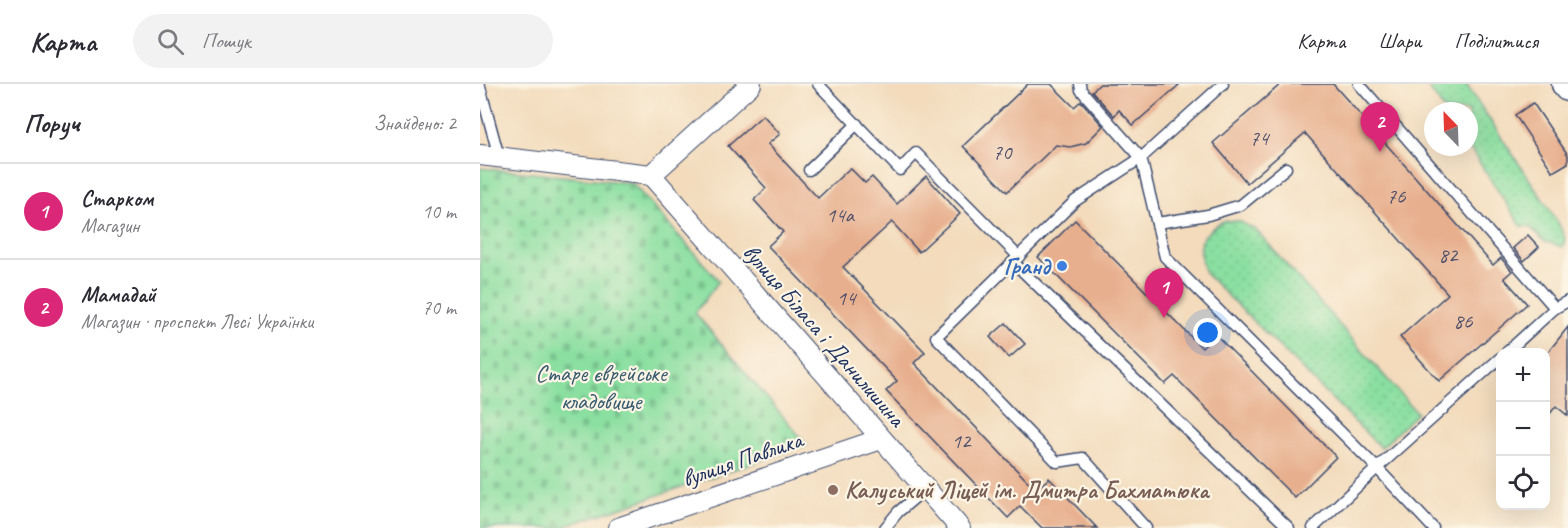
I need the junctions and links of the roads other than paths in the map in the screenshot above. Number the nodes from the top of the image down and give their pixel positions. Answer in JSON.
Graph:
{"nodes":[{"id":1,"x":751,"y":84,"type":"edge"},
{"id":2,"x":818,"y":84,"type":"edge"},
{"id":3,"x":1080,"y":84,"type":"edge"},
{"id":4,"x":1223,"y":84,"type":"edge"},
{"id":5,"x":1359,"y":84,"type":"edge"},
{"id":6,"x":480,"y":87,"type":"edge"},
{"id":7,"x":857,"y":124,"type":"junction"},
{"id":8,"x":490,"y":156,"type":"edge"},
{"id":9,"x":1141,"y":158,"type":"junction"},
{"id":10,"x":1286,"y":168,"type":"dead end"},
{"id":11,"x":808,"y":170,"type":"dead end"},
{"id":12,"x":651,"y":175,"type":"junction"},
{"id":13,"x":1157,"y":223,"type":"junction"},
{"id":14,"x":1016,"y":260,"type":"junction"},
{"id":15,"x":1568,"y":301,"type":"edge"},
{"id":16,"x":1555,"y":308,"type":"junction"},
{"id":17,"x":1511,"y":348,"type":"edge"},
{"id":18,"x":1496,"y":362,"type":"edge"},
{"id":19,"x":882,"y":439,"type":"junction"},
{"id":20,"x":1377,"y":468,"type":"junction"},
{"id":21,"x":925,"y":489,"type":"junction"},
{"id":22,"x":618,"y":528,"type":"edge"},
{"id":23,"x":885,"y":528,"type":"edge"},
{"id":24,"x":960,"y":528,"type":"edge"},
{"id":25,"x":1146,"y":528,"type":"edge"},
{"id":26,"x":1289,"y":528,"type":"edge"},
{"id":27,"x":1313,"y":528,"type":"edge"},
{"id":28,"x":1433,"y":528,"type":"edge"}],
"edges":[{"from":1,"to":12,"type":"street"},
{"from":2,"to":7,"type":"lane"},
{"from":3,"to":9,"type":"lane"},
{"from":4,"to":9,"type":"lane"},
{"from":5,"to":16,"type":"lane"},
{"from":6,"to":8,"type":"lane"},
{"from":7,"to":11,"type":"lane"},
{"from":7,"to":14,"type":"lane"},
{"from":8,"to":12,"type":"street"},
{"from":9,"to":13,"type":"lane"},
{"from":9,"to":14,"type":"lane"},
{"from":10,"to":13,"type":"lane"},
{"from":12,"to":19,"type":"street","name":"вулиця Біласа і Данилишина"},
{"from":13,"to":20,"type":"lane"},
{"from":14,"to":25,"type":"lane"},
{"from":14,"to":26,"type":"lane"},
{"from":15,"to":16,"type":"lane"},
{"from":16,"to":17,"type":"lane"},
{"from":18,"to":20,"type":"lane"},
{"from":19,"to":21,"type":"street","name":"вулиця Біласа і Данилишина"},
{"from":19,"to":22,"type":"street","name":"вулиця Павлика"},
{"from":20,"to":27,"type":"lane"},
{"from":20,"to":28,"type":"lane"},
{"from":21,"to":23,"type":"lane"},
{"from":21,"to":24,"type":"street","name":"вулиця Біласа і Данилишина"}]}
